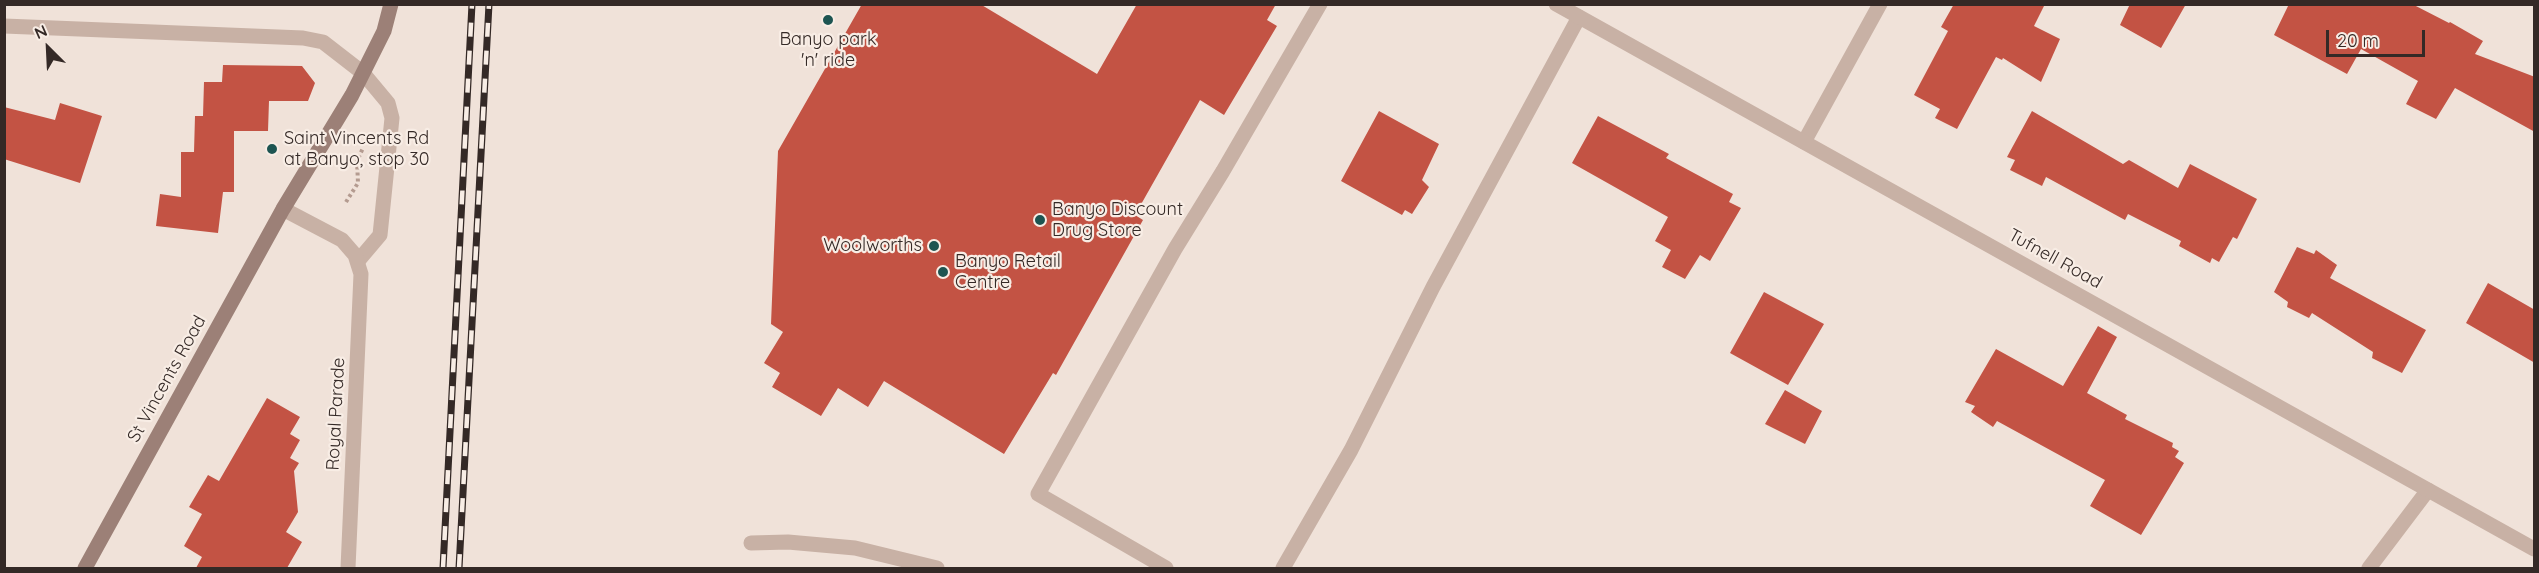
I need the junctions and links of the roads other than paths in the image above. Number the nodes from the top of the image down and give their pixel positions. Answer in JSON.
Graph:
{"nodes":[{"id":1,"x":391,"y":4,"type":"edge"},
{"id":2,"x":1320,"y":4,"type":"edge"},
{"id":3,"x":1556,"y":4,"type":"edge"},
{"id":4,"x":1880,"y":4,"type":"edge"},
{"id":5,"x":1579,"y":17,"type":"junction"},
{"id":6,"x":4,"y":26,"type":"edge"},
{"id":7,"x":363,"y":73,"type":"junction"},
{"id":8,"x":1804,"y":142,"type":"junction"},
{"id":9,"x":283,"y":209,"type":"junction"},
{"id":10,"x":358,"y":261,"type":"junction"},
{"id":11,"x":2428,"y":490,"type":"junction"},
{"id":12,"x":751,"y":543,"type":"dead end"},
{"id":13,"x":2535,"y":549,"type":"edge"},
{"id":14,"x":85,"y":568,"type":"edge"},
{"id":15,"x":348,"y":568,"type":"edge"},
{"id":16,"x":937,"y":568,"type":"edge"},
{"id":17,"x":1166,"y":568,"type":"edge"},
{"id":18,"x":1283,"y":568,"type":"edge"},
{"id":19,"x":2369,"y":568,"type":"edge"}],
"edges":[{"from":1,"to":7,"type":"main road"},
{"from":2,"to":17,"type":"street"},
{"from":3,"to":5,"type":"street","name":"Tufnell Road"},
{"from":4,"to":8,"type":"street"},
{"from":5,"to":8,"type":"street","name":"Tufnell Road"},
{"from":5,"to":18,"type":"street"},
{"from":6,"to":7,"type":"street"},
{"from":7,"to":9,"type":"main road"},
{"from":7,"to":10,"type":"street"},
{"from":8,"to":11,"type":"street","name":"Tufnell Road"},
{"from":9,"to":10,"type":"street"},
{"from":9,"to":14,"type":"main road","name":"St Vincents Road"},
{"from":10,"to":15,"type":"street","name":"Royal Parade"},
{"from":11,"to":13,"type":"street","name":"Tufnell Road"},
{"from":11,"to":19,"type":"street"},
{"from":12,"to":16,"type":"street"}]}
